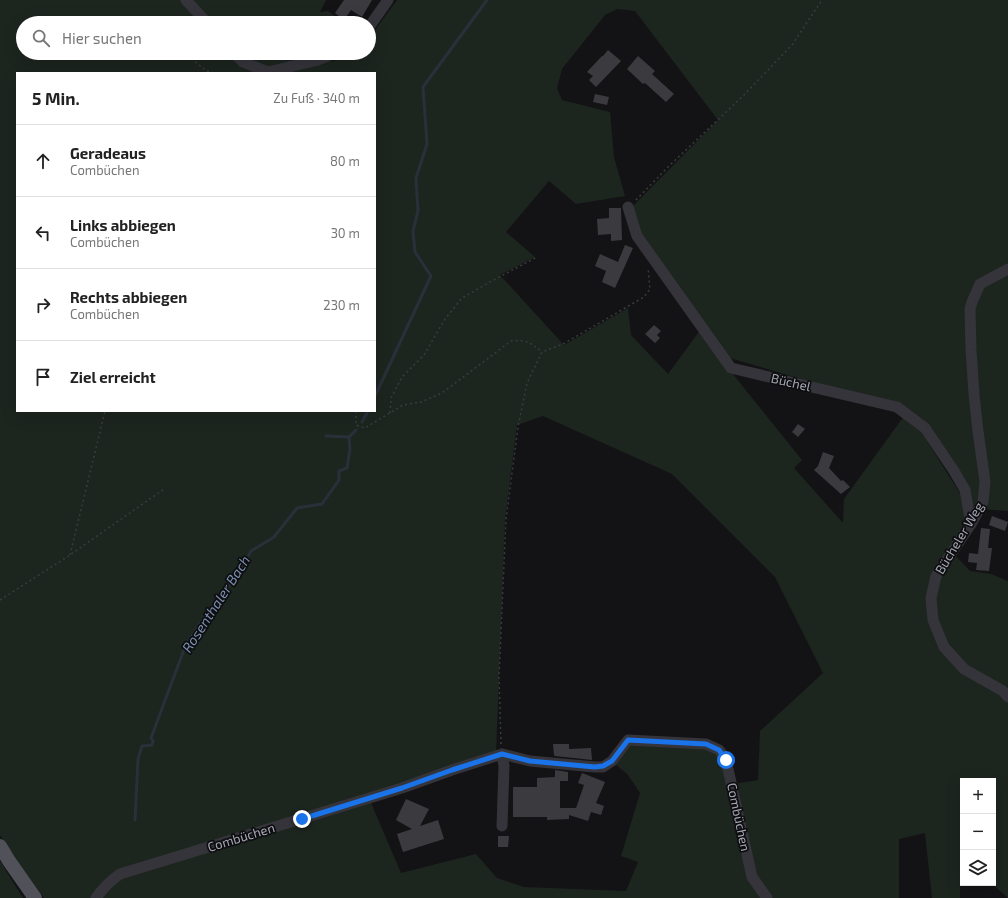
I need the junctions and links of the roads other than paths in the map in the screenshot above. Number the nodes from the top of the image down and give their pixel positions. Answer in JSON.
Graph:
{"nodes":[{"id":1,"x":186,"y":0,"type":"edge"},
{"id":2,"x":388,"y":0,"type":"edge"},
{"id":3,"x":200,"y":16,"type":"edge"},
{"id":4,"x":376,"y":17,"type":"edge"},
{"id":5,"x":241,"y":60,"type":"edge"},
{"id":6,"x":318,"y":60,"type":"edge"},
{"id":7,"x":268,"y":72,"type":"edge"},
{"id":8,"x":268,"y":72,"type":"edge"},
{"id":9,"x":628,"y":207,"type":"road end"},
{"id":10,"x":1008,"y":269,"type":"edge"},
{"id":11,"x":971,"y":524,"type":"junction"},
{"id":12,"x":1008,"y":697,"type":"edge"},
{"id":13,"x":502,"y":754,"type":"junction"},
{"id":14,"x":502,"y":826,"type":"dead end"},
{"id":15,"x":0,"y":846,"type":"edge"},
{"id":16,"x":32,"y":897,"type":"edge"},
{"id":17,"x":96,"y":898,"type":"edge"},
{"id":18,"x":768,"y":898,"type":"edge"}],
"edges":[{"from":1,"to":3,"type":"street"},
{"from":2,"to":4,"type":"street"},
{"from":5,"to":7,"type":"street"},
{"from":6,"to":8,"type":"street"},
{"from":9,"to":11,"type":"street","name":"Büchel"},
{"from":10,"to":11,"type":"street","name":"Bücheler Weg"},
{"from":11,"to":12,"type":"street","name":"Bücheler Weg"},
{"from":13,"to":14,"type":"street"},
{"from":13,"to":17,"type":"street","name":"Combüchen"},
{"from":13,"to":18,"type":"street","name":"Combüchen"},
{"from":15,"to":16,"type":"main road"}]}
